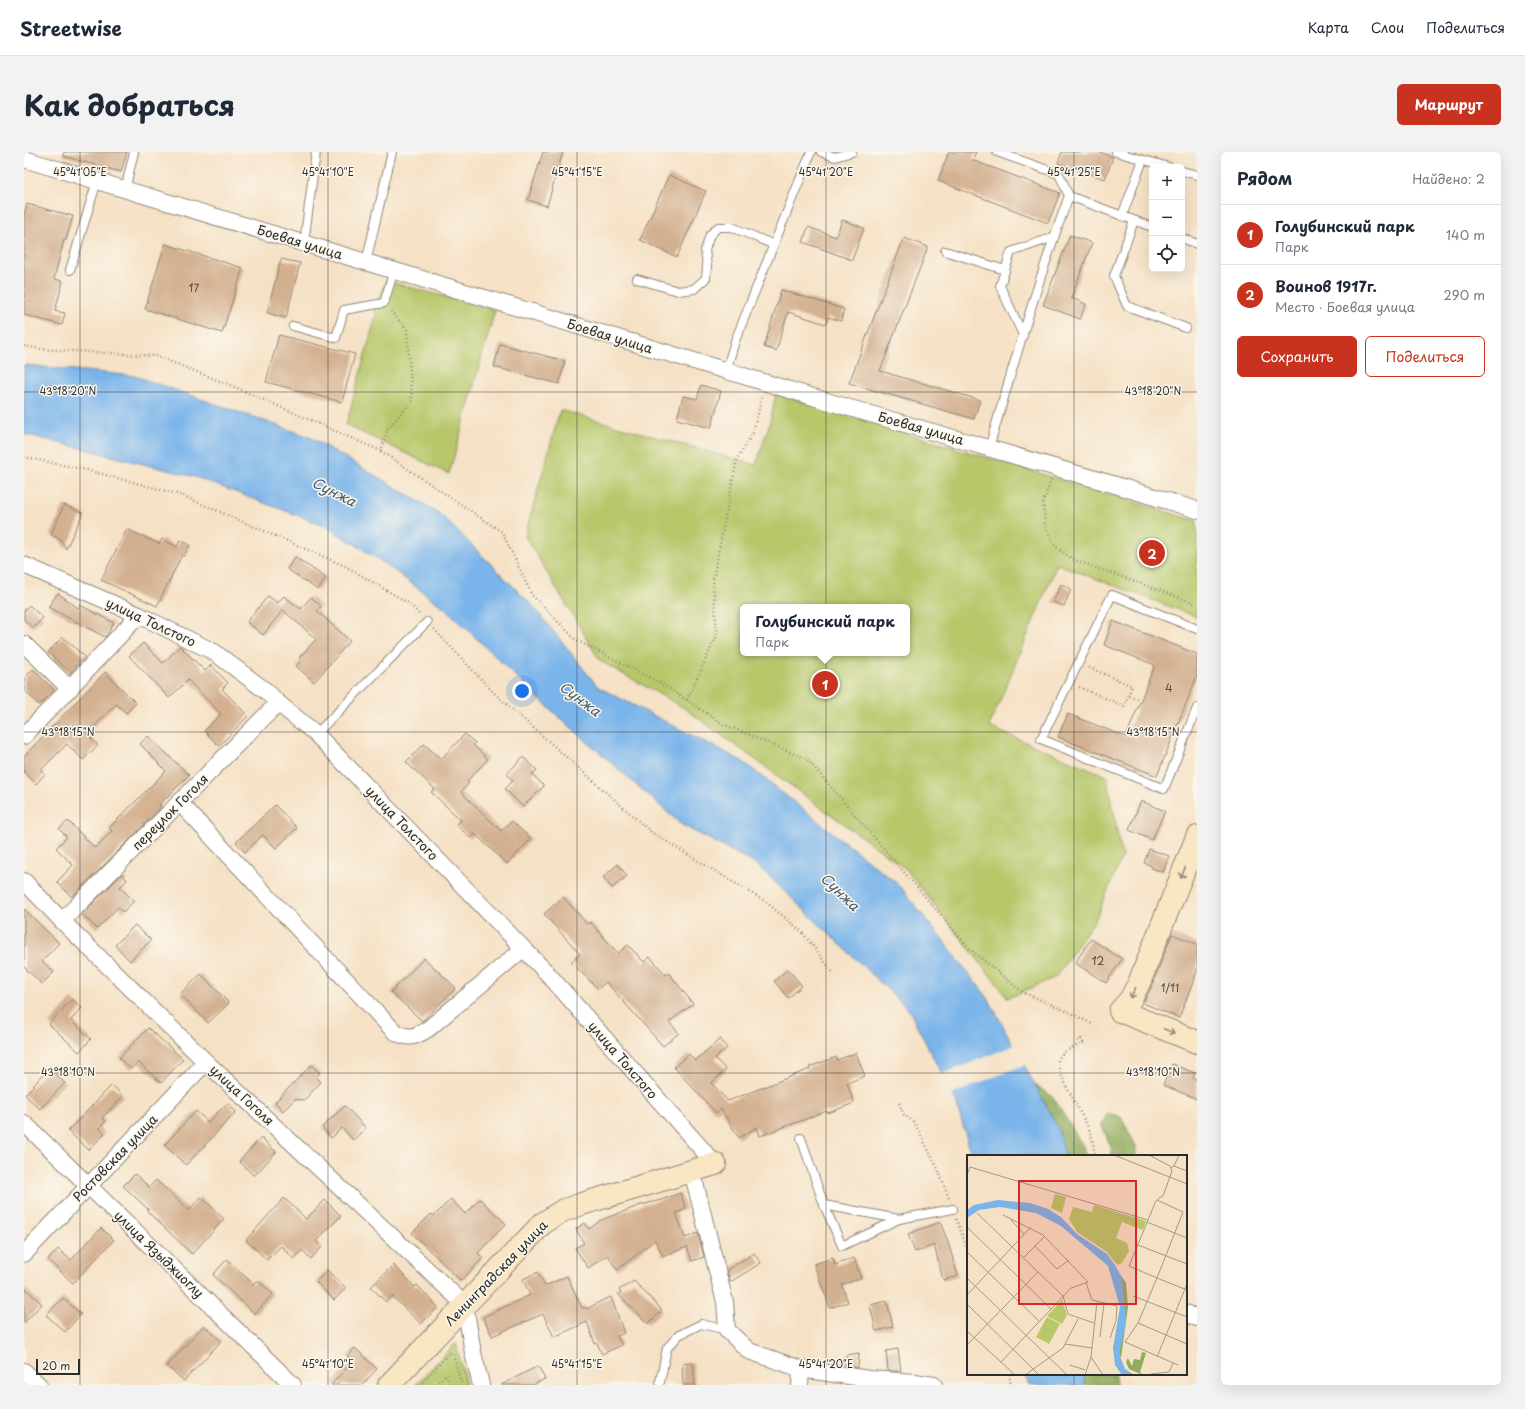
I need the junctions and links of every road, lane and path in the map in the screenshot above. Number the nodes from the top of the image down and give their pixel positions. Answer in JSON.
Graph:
{"nodes":[{"id":1,"x":134,"y":152,"type":"edge"},
{"id":2,"x":316,"y":152,"type":"edge"},
{"id":3,"x":392,"y":152,"type":"edge"},
{"id":4,"x":811,"y":152,"type":"edge"},
{"id":5,"x":821,"y":152,"type":"edge"},
{"id":6,"x":852,"y":152,"type":"edge"},
{"id":7,"x":998,"y":152,"type":"edge"},
{"id":8,"x":1116,"y":152,"type":"edge"},
{"id":9,"x":24,"y":159,"type":"edge"},
{"id":10,"x":1143,"y":160,"type":"junction"},
{"id":11,"x":1158,"y":164,"type":"edge"},
{"id":12,"x":1185,"y":172,"type":"edge"},
{"id":13,"x":1197,"y":175,"type":"edge"},
{"id":14,"x":97,"y":181,"type":"junction"},
{"id":15,"x":125,"y":190,"type":"junction"},
{"id":16,"x":1069,"y":196,"type":"junction"},
{"id":17,"x":1122,"y":216,"type":"junction"},
{"id":18,"x":1134,"y":221,"type":"junction"},
{"id":19,"x":1149,"y":226,"type":"edge"},
{"id":20,"x":1054,"y":237,"type":"junction"},
{"id":21,"x":1185,"y":239,"type":"edge"},
{"id":22,"x":304,"y":243,"type":"junction"},
{"id":23,"x":1197,"y":244,"type":"edge"},
{"id":24,"x":774,"y":245,"type":"junction"},
{"id":25,"x":945,"y":251,"type":"dead end"},
{"id":26,"x":366,"y":262,"type":"junction"},
{"id":27,"x":70,"y":270,"type":"dead end"},
{"id":28,"x":394,"y":270,"type":"junction"},
{"id":29,"x":1005,"y":270,"type":"junction"},
{"id":30,"x":637,"y":279,"type":"dead end"},
{"id":31,"x":384,"y":303,"type":"junction"},
{"id":32,"x":293,"y":326,"type":"dead end"},
{"id":33,"x":1186,"y":328,"type":"dead end"},
{"id":34,"x":1022,"y":335,"type":"junction"},
{"id":35,"x":24,"y":346,"type":"edge"},
{"id":36,"x":726,"y":371,"type":"junction"},
{"id":37,"x":766,"y":383,"type":"junction"},
{"id":38,"x":989,"y":448,"type":"junction"},
{"id":39,"x":380,"y":451,"type":"junction"},
{"id":40,"x":24,"y":457,"type":"edge"},
{"id":41,"x":1056,"y":468,"type":"junction"},
{"id":42,"x":1197,"y":510,"type":"edge"},
{"id":43,"x":24,"y":565,"type":"edge"},
{"id":44,"x":1197,"y":604,"type":"edge"},
{"id":45,"x":139,"y":615,"type":"junction"},
{"id":46,"x":427,"y":622,"type":"junction"},
{"id":47,"x":1197,"y":629,"type":"edge"},
{"id":48,"x":24,"y":644,"type":"edge"},
{"id":49,"x":1078,"y":664,"type":"junction"},
{"id":50,"x":1069,"y":683,"type":"junction"},
{"id":51,"x":70,"y":689,"type":"junction"},
{"id":52,"x":1128,"y":696,"type":"junction"},
{"id":53,"x":687,"y":700,"type":"junction"},
{"id":54,"x":1140,"y":700,"type":"dead end"},
{"id":55,"x":278,"y":703,"type":"junction"},
{"id":56,"x":1197,"y":708,"type":"edge"},
{"id":57,"x":1194,"y":726,"type":"edge"},
{"id":58,"x":316,"y":734,"type":"junction"},
{"id":59,"x":24,"y":736,"type":"edge"},
{"id":60,"x":179,"y":802,"type":"junction"},
{"id":61,"x":1197,"y":837,"type":"edge"},
{"id":62,"x":24,"y":881,"type":"edge"},
{"id":63,"x":62,"y":921,"type":"junction"},
{"id":64,"x":523,"y":948,"type":"junction"},
{"id":65,"x":834,"y":974,"type":"dead end"},
{"id":66,"x":1094,"y":1025,"type":"dead end"},
{"id":67,"x":1077,"y":1041,"type":"dead end"},
{"id":68,"x":1197,"y":1042,"type":"edge"},
{"id":69,"x":206,"y":1062,"type":"junction"},
{"id":70,"x":899,"y":1104,"type":"dead end"},
{"id":71,"x":24,"y":1123,"type":"edge"},
{"id":72,"x":801,"y":1138,"type":"dead end"},
{"id":73,"x":1095,"y":1155,"type":"edge"},
{"id":74,"x":715,"y":1164,"type":"joint"},
{"id":75,"x":692,"y":1171,"type":"junction"},
{"id":76,"x":89,"y":1185,"type":"junction"},
{"id":77,"x":824,"y":1205,"type":"junction"},
{"id":78,"x":953,"y":1209,"type":"junction"},
{"id":79,"x":900,"y":1219,"type":"junction"},
{"id":80,"x":967,"y":1248,"type":"edge"},
{"id":81,"x":24,"y":1254,"type":"edge"},
{"id":82,"x":464,"y":1305,"type":"junction"},
{"id":83,"x":1187,"y":1313,"type":"edge"},
{"id":84,"x":1197,"y":1318,"type":"edge"},
{"id":85,"x":727,"y":1330,"type":"junction"},
{"id":86,"x":24,"y":1371,"type":"edge"},
{"id":87,"x":1009,"y":1375,"type":"edge"},
{"id":88,"x":1114,"y":1375,"type":"edge"},
{"id":89,"x":800,"y":1377,"type":"edge"},
{"id":90,"x":660,"y":1382,"type":"dead end"},
{"id":91,"x":869,"y":1382,"type":"edge"},
{"id":92,"x":39,"y":1385,"type":"edge"},
{"id":93,"x":293,"y":1385,"type":"edge"},
{"id":94,"x":389,"y":1385,"type":"edge"},
{"id":95,"x":420,"y":1385,"type":"edge"},
{"id":96,"x":436,"y":1385,"type":"edge"},
{"id":97,"x":450,"y":1385,"type":"edge"},
{"id":98,"x":462,"y":1385,"type":"edge"},
{"id":99,"x":481,"y":1385,"type":"edge"},
{"id":100,"x":934,"y":1385,"type":"edge"},
{"id":101,"x":1011,"y":1385,"type":"edge"},
{"id":102,"x":1116,"y":1385,"type":"edge"}],
"edges":[{"from":1,"to":15,"type":"lane"},
{"from":2,"to":22,"type":"lane"},
{"from":3,"to":26,"type":"lane"},
{"from":4,"to":24,"type":"lane"},
{"from":5,"to":6,"type":"lane"},
{"from":7,"to":16,"type":"lane"},
{"from":8,"to":10,"type":"lane"},
{"from":9,"to":14,"type":"street","name":"Боевая улица"},
{"from":10,"to":11,"type":"lane"},
{"from":10,"to":17,"type":"lane"},
{"from":12,"to":13,"type":"lane"},
{"from":14,"to":15,"type":"street","name":"Боевая улица"},
{"from":14,"to":27,"type":"lane"},
{"from":15,"to":22,"type":"street","name":"Боевая улица"},
{"from":16,"to":17,"type":"lane"},
{"from":16,"to":20,"type":"lane"},
{"from":17,"to":18,"type":"lane"},
{"from":18,"to":19,"type":"lane"},
{"from":18,"to":33,"type":"lane"},
{"from":20,"to":29,"type":"lane"},
{"from":20,"to":34,"type":"lane"},
{"from":21,"to":23,"type":"lane"},
{"from":22,"to":26,"type":"street","name":"Боевая улица"},
{"from":24,"to":30,"type":"lane"},
{"from":24,"to":36,"type":"lane"},
{"from":25,"to":29,"type":"lane"},
{"from":26,"to":28,"type":"street","name":"Боевая улица"},
{"from":28,"to":31,"type":"lane"},
{"from":28,"to":36,"type":"street","name":"Боевая улица"},
{"from":29,"to":34,"type":"lane"},
{"from":31,"to":32,"type":"lane"},
{"from":31,"to":39,"type":"path"},
{"from":34,"to":38,"type":"lane"},
{"from":35,"to":39,"type":"path"},
{"from":36,"to":37,"type":"street","name":"Боевая улица"},
{"from":37,"to":38,"type":"street","name":"Боевая улица"},
{"from":37,"to":53,"type":"path"},
{"from":38,"to":41,"type":"street","name":"Боевая улица"},
{"from":39,"to":53,"type":"path"},
{"from":40,"to":46,"type":"path"},
{"from":41,"to":42,"type":"street","name":"Боевая улица"},
{"from":41,"to":44,"type":"path"},
{"from":43,"to":45,"type":"street","name":"улица Толстого"},
{"from":45,"to":51,"type":"street"},
{"from":45,"to":55,"type":"street","name":"улица Толстого"},
{"from":46,"to":58,"type":"lane"},
{"from":46,"to":65,"type":"path"},
{"from":47,"to":49,"type":"lane"},
{"from":48,"to":51,"type":"street"},
{"from":49,"to":50,"type":"lane"},
{"from":49,"to":52,"type":"path"},
{"from":50,"to":52,"type":"path"},
{"from":50,"to":57,"type":"lane"},
{"from":51,"to":59,"type":"street"},
{"from":52,"to":54,"type":"path"},
{"from":53,"to":66,"type":"path"},
{"from":55,"to":58,"type":"street","name":"улица Толстого"},
{"from":55,"to":60,"type":"street","name":"переулок Гоголя"},
{"from":56,"to":57,"type":"lane"},
{"from":58,"to":64,"type":"street","name":"улица Толстого"},
{"from":60,"to":63,"type":"street","name":"переулок Гоголя"},
{"from":60,"to":64,"type":"street"},
{"from":61,"to":68,"type":"main road","one_way":true},
{"from":62,"to":63,"type":"street","name":"улица Гоголя"},
{"from":63,"to":69,"type":"street","name":"улица Гоголя"},
{"from":64,"to":74,"type":"street","name":"улица Толстого"},
{"from":67,"to":73,"type":"path"},
{"from":69,"to":76,"type":"street","name":"Ростовская улица"},
{"from":69,"to":82,"type":"street","name":"улица Гоголя"},
{"from":70,"to":78,"type":"path"},
{"from":71,"to":76,"type":"street","name":"улица Языджиоглу"},
{"from":72,"to":77,"type":"lane"},
{"from":74,"to":75,"type":"main road","name":"Ленинградская улица"},
{"from":75,"to":82,"type":"main road","name":"Ленинградская улица"},
{"from":75,"to":85,"type":"street"},
{"from":76,"to":81,"type":"street","name":"Ростовская улица"},
{"from":76,"to":93,"type":"street","name":"улица Языджиоглу"},
{"from":77,"to":79,"type":"lane"},
{"from":77,"to":79,"type":"lane"},
{"from":78,"to":79,"type":"lane"},
{"from":78,"to":80,"type":"path"},
{"from":82,"to":94,"type":"main road","name":"Ленинградская улица"},
{"from":82,"to":99,"type":"street"},
{"from":83,"to":84,"type":"street"},
{"from":85,"to":89,"type":"street"},
{"from":85,"to":90,"type":"lane"},
{"from":86,"to":92,"type":"street"},
{"from":87,"to":101,"type":"path"},
{"from":88,"to":102,"type":"path"},
{"from":89,"to":91,"type":"street"},
{"from":91,"to":100,"type":"street"},
{"from":95,"to":98,"type":"path"},
{"from":96,"to":97,"type":"path"}]}
